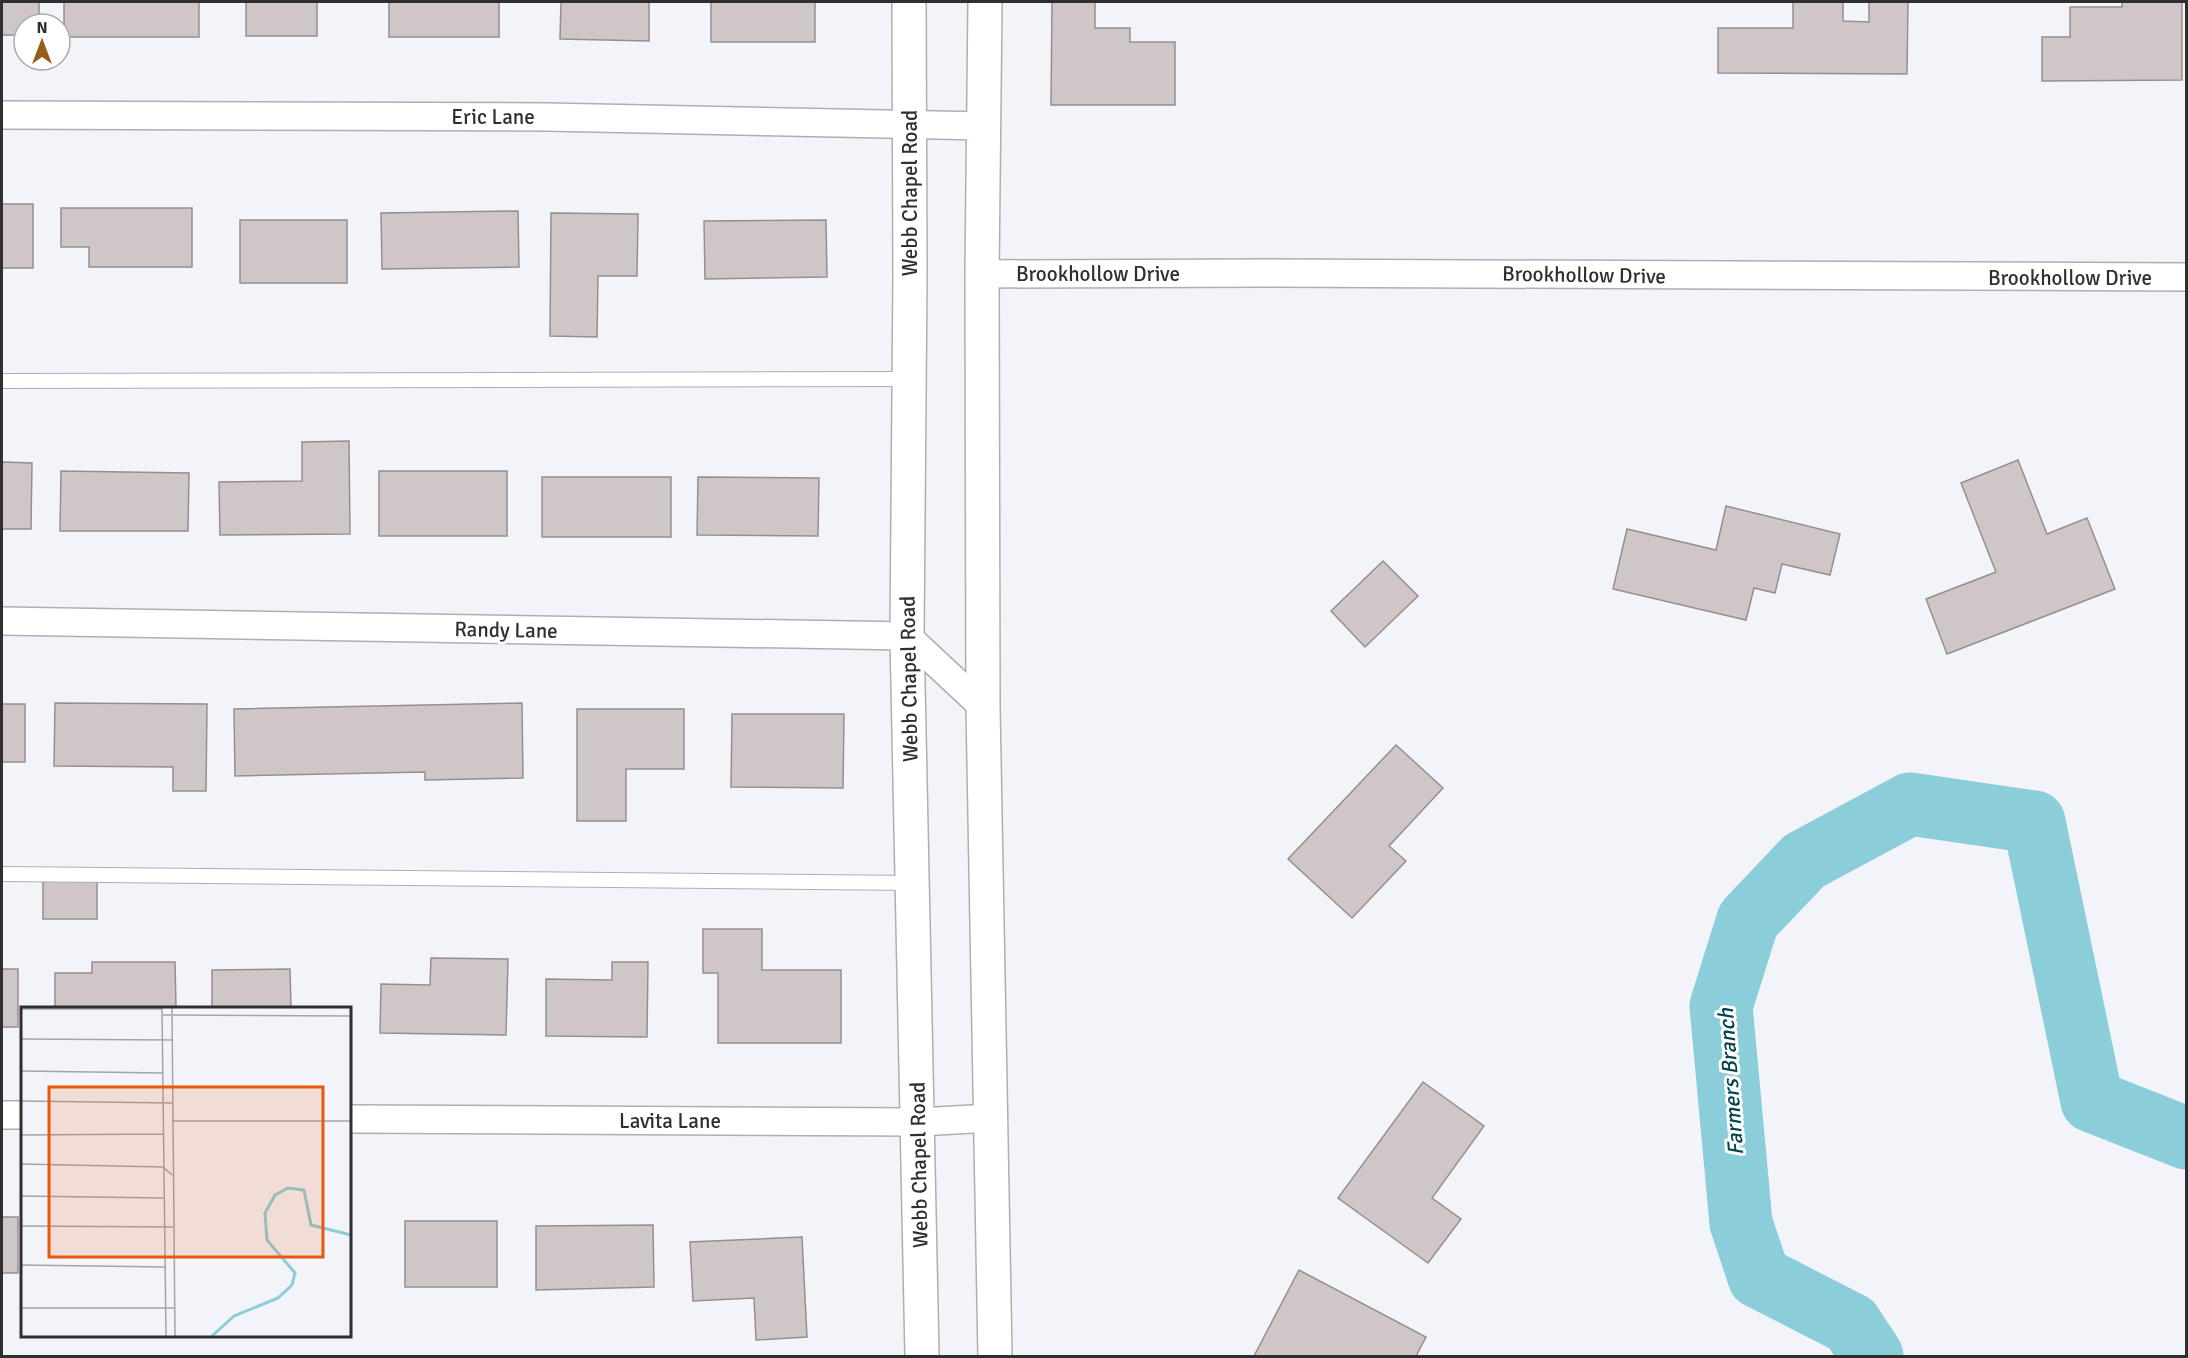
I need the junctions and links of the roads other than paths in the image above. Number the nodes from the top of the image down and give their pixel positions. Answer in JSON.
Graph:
{"nodes":[{"id":1,"x":909,"y":2,"type":"edge"},
{"id":2,"x":985,"y":2,"type":"edge"},
{"id":3,"x":2,"y":115,"type":"edge"},
{"id":4,"x":910,"y":123,"type":"junction"},
{"id":5,"x":985,"y":126,"type":"junction"},
{"id":6,"x":982,"y":274,"type":"junction"},
{"id":7,"x":2187,"y":278,"type":"edge"},
{"id":8,"x":909,"y":379,"type":"junction"},
{"id":9,"x":2,"y":381,"type":"edge"},
{"id":10,"x":2,"y":621,"type":"edge"},
{"id":11,"x":907,"y":636,"type":"junction"},
{"id":12,"x":983,"y":707,"type":"junction"},
{"id":13,"x":2,"y":874,"type":"edge"},
{"id":14,"x":913,"y":883,"type":"junction"},
{"id":15,"x":2,"y":1115,"type":"edge"},
{"id":16,"x":21,"y":1115,"type":"edge"},
{"id":17,"x":991,"y":1118,"type":"junction"},
{"id":18,"x":351,"y":1119,"type":"edge"},
{"id":19,"x":919,"y":1122,"type":"junction"},
{"id":20,"x":922,"y":1356,"type":"edge"},
{"id":21,"x":995,"y":1356,"type":"edge"}],
"edges":[{"from":1,"to":4,"type":"main road","name":"Webb Chapel Road"},
{"from":2,"to":5,"type":"main road"},
{"from":3,"to":4,"type":"street","name":"Eric Lane"},
{"from":4,"to":5,"type":"street","name":"Eric Lane"},
{"from":4,"to":8,"type":"main road","name":"Webb Chapel Road"},
{"from":5,"to":6,"type":"main road"},
{"from":6,"to":7,"type":"street","name":"Brookhollow Drive"},
{"from":6,"to":12,"type":"main road"},
{"from":8,"to":9,"type":"lane"},
{"from":8,"to":11,"type":"main road","name":"Webb Chapel Road"},
{"from":10,"to":11,"type":"street","name":"Randy Lane"},
{"from":11,"to":12,"type":"street"},
{"from":11,"to":14,"type":"main road","name":"Webb Chapel Road"},
{"from":12,"to":17,"type":"main road"},
{"from":13,"to":14,"type":"lane"},
{"from":14,"to":19,"type":"main road","name":"Webb Chapel Road"},
{"from":15,"to":16,"type":"street"},
{"from":17,"to":19,"type":"street","name":"Lavita Lane"},
{"from":17,"to":21,"type":"main road"},
{"from":18,"to":19,"type":"street","name":"Lavita Lane"},
{"from":19,"to":20,"type":"main road","name":"Webb Chapel Road"}]}
